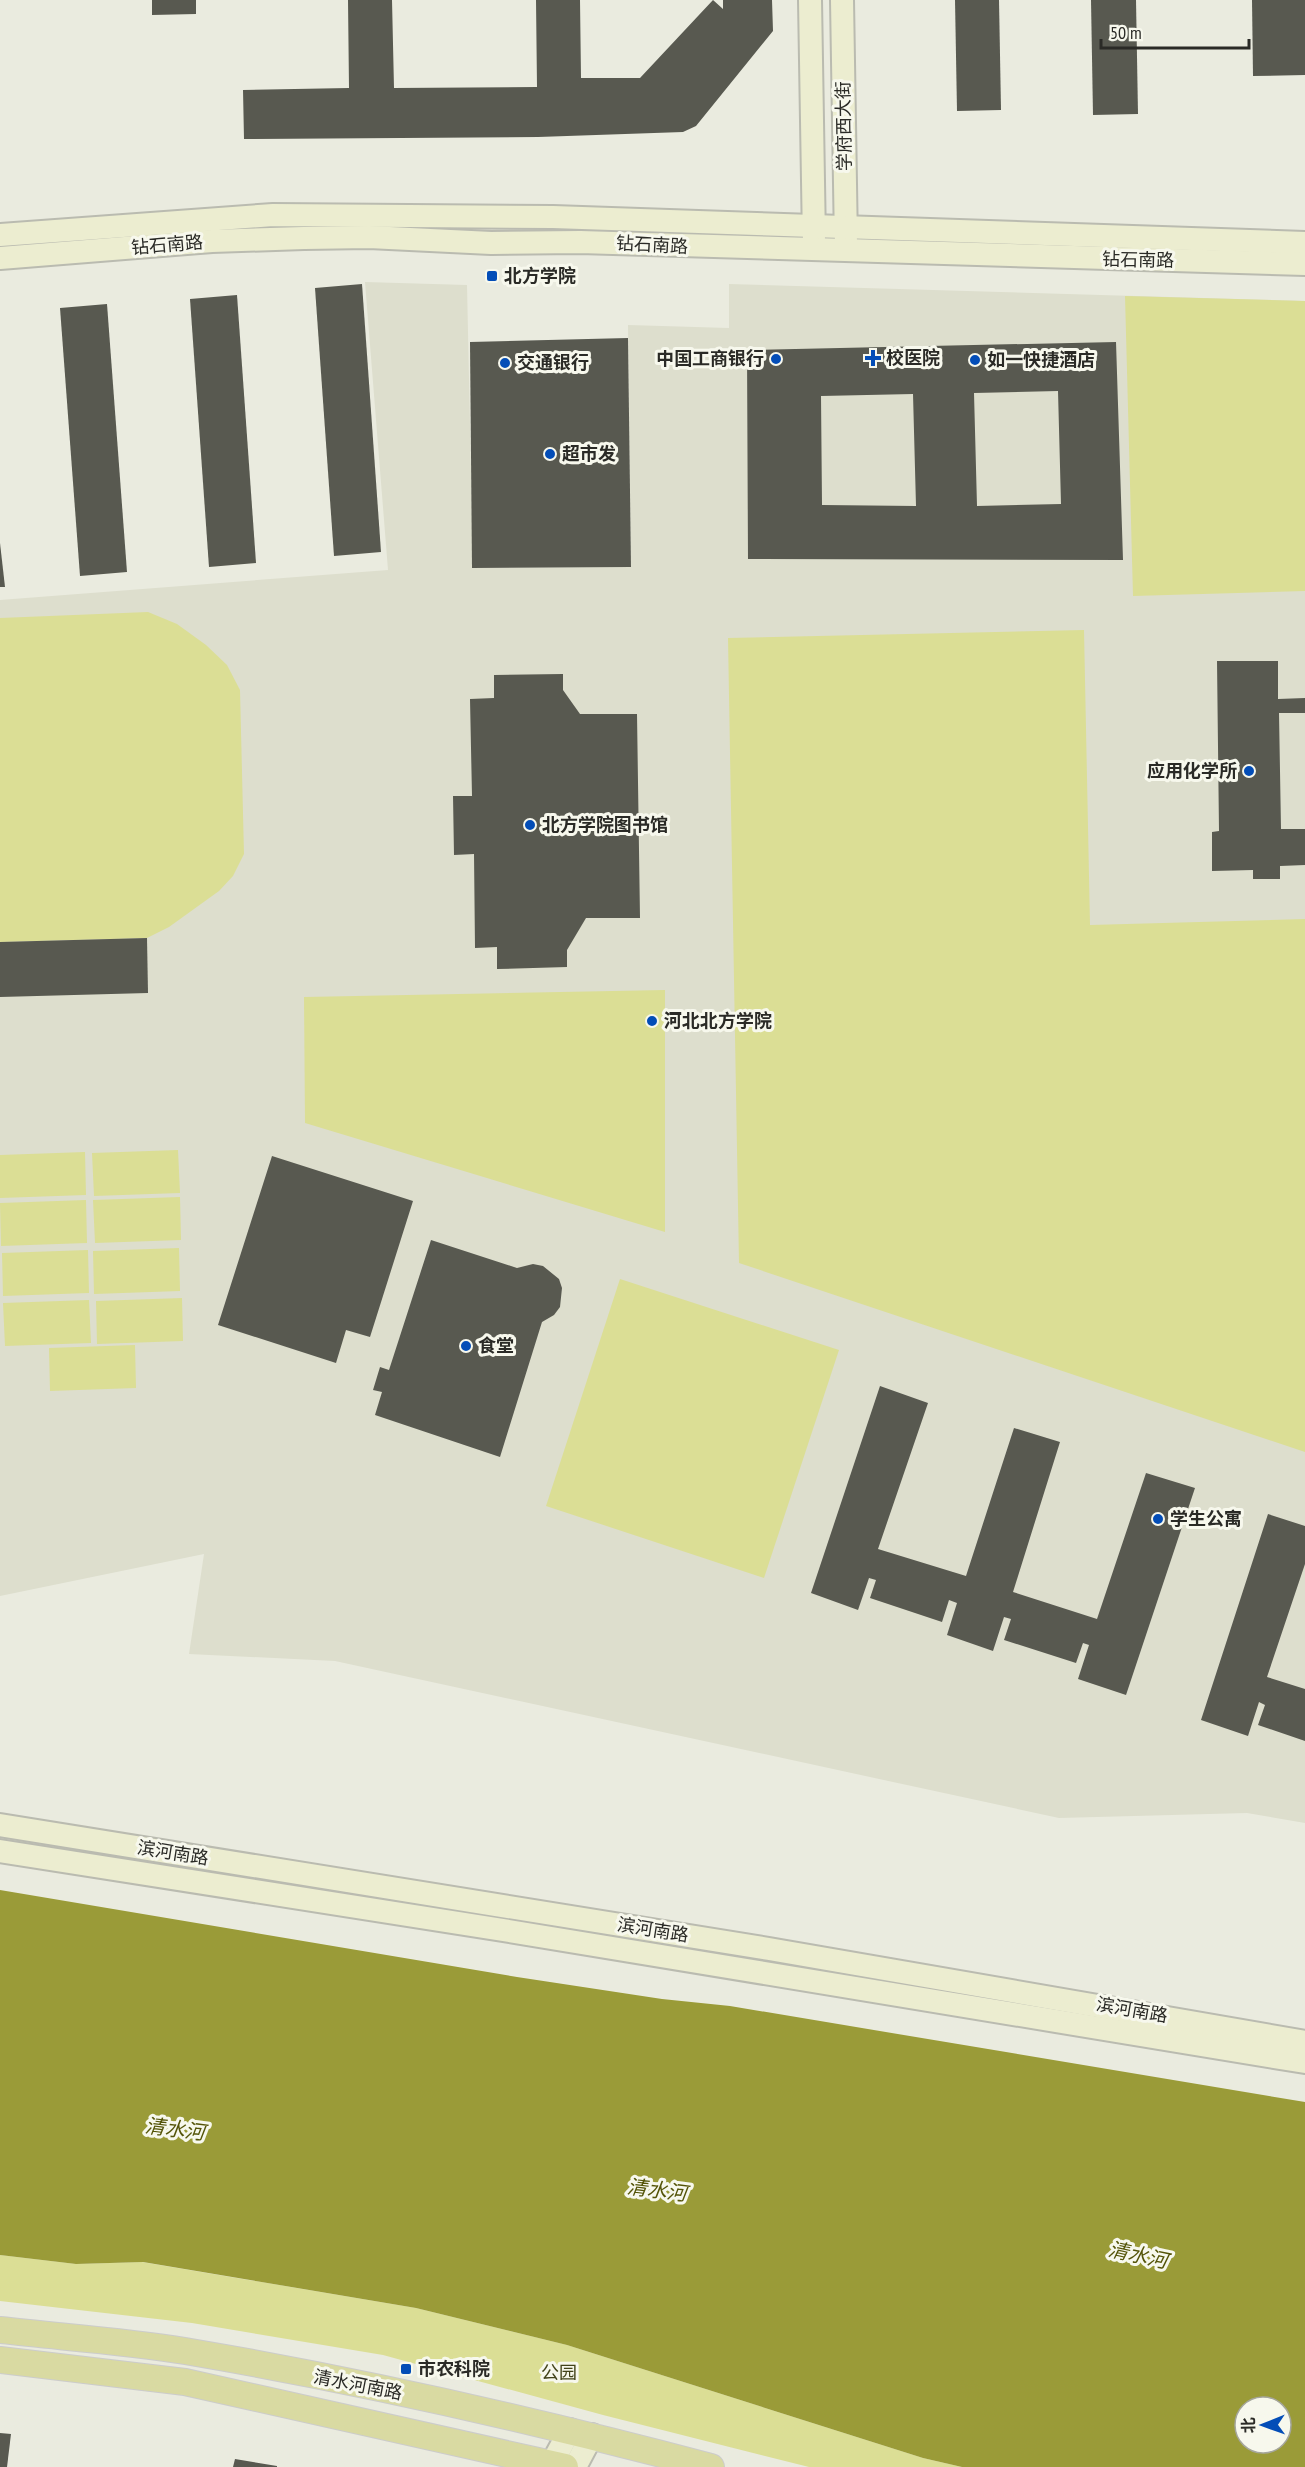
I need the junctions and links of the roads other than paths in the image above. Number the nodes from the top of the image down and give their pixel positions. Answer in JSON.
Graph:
{"nodes":[{"id":1,"x":810,"y":0,"type":"edge"},
{"id":2,"x":842,"y":0,"type":"edge"},
{"id":3,"x":814,"y":227,"type":"junction"},
{"id":4,"x":846,"y":228,"type":"junction"},
{"id":5,"x":0,"y":235,"type":"edge"},
{"id":6,"x":1305,"y":243,"type":"edge"},
{"id":7,"x":814,"y":250,"type":"junction"},
{"id":8,"x":846,"y":251,"type":"junction"},
{"id":9,"x":0,"y":258,"type":"edge"},
{"id":10,"x":1305,"y":264,"type":"edge"},
{"id":11,"x":0,"y":1825,"type":"edge"},
{"id":12,"x":0,"y":1851,"type":"edge"},
{"id":13,"x":1305,"y":2042,"type":"edge"},
{"id":14,"x":1305,"y":2062,"type":"edge"},
{"id":15,"x":0,"y":2331,"type":"edge"},
{"id":16,"x":0,"y":2360,"type":"edge"},
{"id":17,"x":581,"y":2433,"type":"junction"},
{"id":18,"x":561,"y":2466,"type":"edge"},
{"id":19,"x":711,"y":2467,"type":"edge"}],
"edges":[{"from":1,"to":3,"type":"main road","name":"学府西大街"},
{"from":2,"to":4,"type":"main road","name":"学府西大街"},
{"from":3,"to":4,"type":"main road","name":"钻石南路"},
{"from":3,"to":5,"type":"main road","name":"钻石南路"},
{"from":3,"to":7,"type":"main road","name":"学府西大街"},
{"from":4,"to":6,"type":"main road","name":"钻石南路"},
{"from":4,"to":8,"type":"main road","name":"学府西大街"},
{"from":7,"to":8,"type":"main road","name":"钻石南路"},
{"from":7,"to":9,"type":"main road","name":"钻石南路"},
{"from":8,"to":10,"type":"main road","name":"钻石南路"},
{"from":11,"to":13,"type":"main road","name":"滨河南路"},
{"from":12,"to":14,"type":"main road","name":"滨河南路"},
{"from":15,"to":17,"type":"main road","name":"清水河南路"},
{"from":16,"to":18,"type":"main road","name":"清水河南路"},
{"from":17,"to":18,"type":"main road"},
{"from":17,"to":19,"type":"main road","name":"清水河南路"}]}
